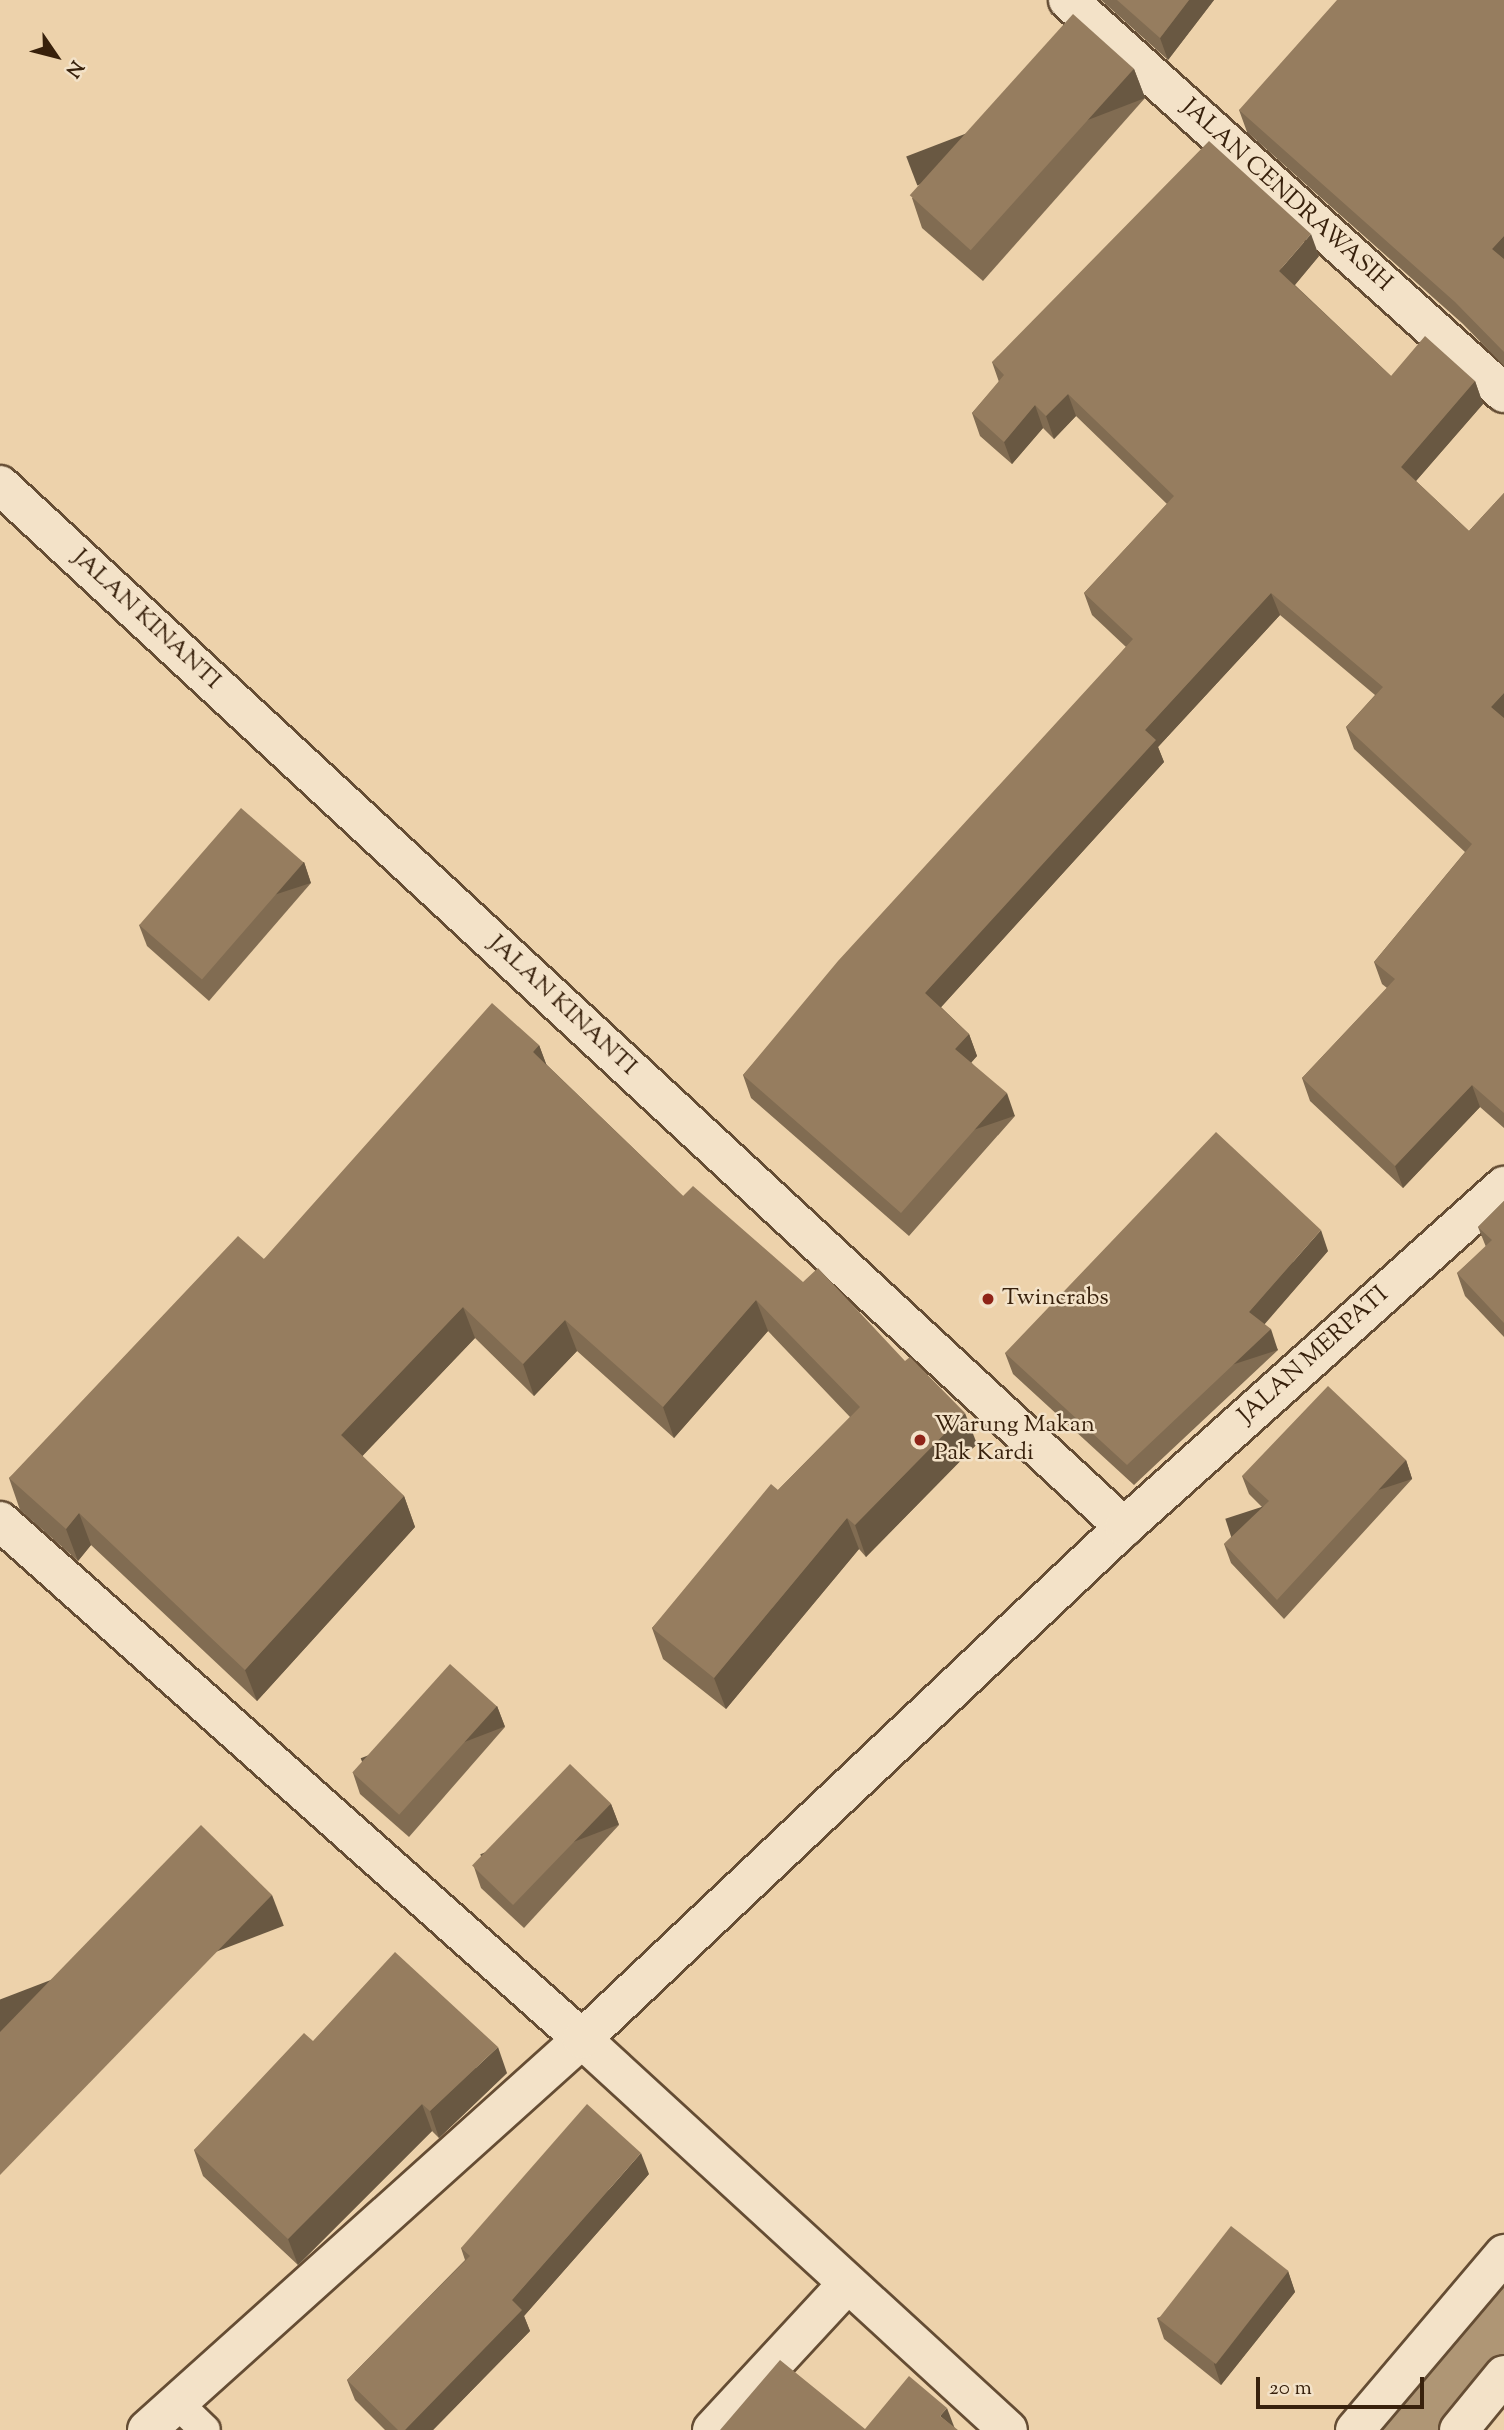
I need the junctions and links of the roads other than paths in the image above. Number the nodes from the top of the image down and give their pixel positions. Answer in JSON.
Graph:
{"nodes":[{"id":1,"x":1068,"y":0,"type":"edge"},
{"id":2,"x":1504,"y":393,"type":"edge"},
{"id":3,"x":0,"y":485,"type":"edge"},
{"id":4,"x":1504,"y":1186,"type":"edge"},
{"id":5,"x":0,"y":1521,"type":"edge"},
{"id":6,"x":1124,"y":1527,"type":"junction"},
{"id":7,"x":582,"y":2039,"type":"junction"},
{"id":8,"x":1504,"y":2254,"type":"edge"},
{"id":9,"x":847,"y":2284,"type":"junction"},
{"id":10,"x":1504,"y":2375,"type":"edge"},
{"id":11,"x":176,"y":2402,"type":"junction"},
{"id":12,"x":147,"y":2430,"type":"edge"},
{"id":13,"x":205,"y":2430,"type":"edge"},
{"id":14,"x":712,"y":2430,"type":"edge"},
{"id":15,"x":1008,"y":2430,"type":"edge"},
{"id":16,"x":1355,"y":2430,"type":"edge"},
{"id":17,"x":1459,"y":2430,"type":"edge"}],
"edges":[{"from":1,"to":2,"type":"street","name":"JALAN CENDRAWASIH"},
{"from":3,"to":6,"type":"street","name":"JALAN KINANTI"},
{"from":4,"to":6,"type":"street","name":"JALAN MERPATI"},
{"from":5,"to":7,"type":"street"},
{"from":6,"to":7,"type":"street","name":"JALAN MERPATI"},
{"from":7,"to":9,"type":"street"},
{"from":7,"to":11,"type":"street","name":"JALAN MERPATI"},
{"from":8,"to":16,"type":"street"},
{"from":9,"to":14,"type":"street"},
{"from":9,"to":15,"type":"street"},
{"from":10,"to":17,"type":"street"},
{"from":11,"to":12,"type":"street","name":"JALAN MERPATI"},
{"from":11,"to":13,"type":"lane"}]}
